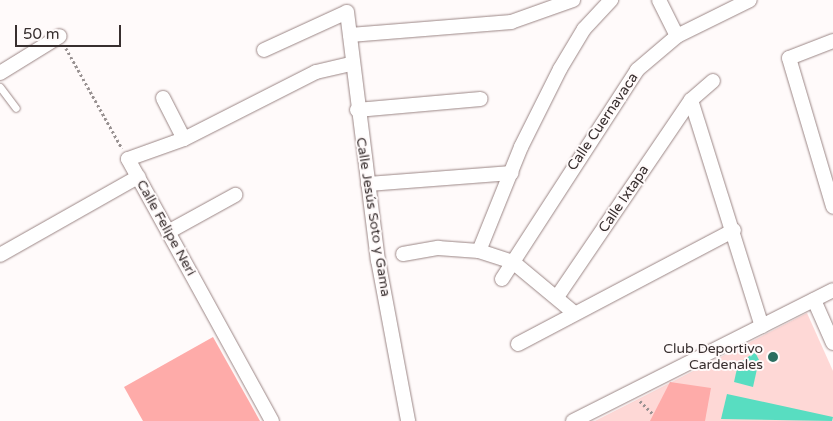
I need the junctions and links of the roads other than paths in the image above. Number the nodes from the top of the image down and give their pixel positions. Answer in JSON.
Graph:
{"nodes":[{"id":1,"x":573,"y":0,"type":"edge"},
{"id":2,"x":611,"y":0,"type":"edge"},
{"id":3,"x":659,"y":0,"type":"edge"},
{"id":4,"x":750,"y":0,"type":"edge"},
{"id":5,"x":534,"y":7,"type":"edge"},
{"id":6,"x":350,"y":35,"type":"junction"},
{"id":7,"x":60,"y":36,"type":"road end"},
{"id":8,"x":677,"y":36,"type":"junction"},
{"id":9,"x":833,"y":41,"type":"edge"},
{"id":10,"x":264,"y":50,"type":"dead end"},
{"id":11,"x":352,"y":64,"type":"junction"},
{"id":12,"x":0,"y":73,"type":"edge"},
{"id":13,"x":713,"y":81,"type":"dead end"},
{"id":14,"x":0,"y":87,"type":"edge"},
{"id":15,"x":163,"y":98,"type":"dead end"},
{"id":16,"x":481,"y":98,"type":"dead end"},
{"id":17,"x":691,"y":100,"type":"junction"},
{"id":18,"x":16,"y":108,"type":"dead end"},
{"id":19,"x":357,"y":110,"type":"junction"},
{"id":20,"x":184,"y":139,"type":"junction"},
{"id":21,"x":512,"y":172,"type":"junction"},
{"id":22,"x":138,"y":177,"type":"junction"},
{"id":23,"x":368,"y":184,"type":"junction"},
{"id":24,"x":234,"y":195,"type":"dead end"},
{"id":25,"x":833,"y":207,"type":"edge"},
{"id":26,"x":734,"y":230,"type":"junction"},
{"id":27,"x":168,"y":232,"type":"junction"},
{"id":28,"x":479,"y":251,"type":"junction"},
{"id":29,"x":403,"y":254,"type":"dead end"},
{"id":30,"x":0,"y":255,"type":"edge"},
{"id":31,"x":513,"y":262,"type":"junction"},
{"id":32,"x":502,"y":280,"type":"dead end"},
{"id":33,"x":833,"y":290,"type":"edge"},
{"id":34,"x":557,"y":297,"type":"junction"},
{"id":35,"x":814,"y":300,"type":"junction"},
{"id":36,"x":573,"y":312,"type":"junction"},
{"id":37,"x":762,"y":326,"type":"junction"},
{"id":38,"x":833,"y":343,"type":"edge"},
{"id":39,"x":518,"y":344,"type":"dead end"},
{"id":40,"x":272,"y":421,"type":"edge"},
{"id":41,"x":408,"y":421,"type":"edge"},
{"id":42,"x":573,"y":421,"type":"edge"}],
"edges":[{"from":1,"to":5,"type":"street"},
{"from":2,"to":21,"type":"street"},
{"from":3,"to":8,"type":"street"},
{"from":4,"to":8,"type":"street","name":"Calle Cuernavaca"},
{"from":5,"to":6,"type":"street"},
{"from":6,"to":10,"type":"street","name":"Calle Jesús Soto y Gama"},
{"from":6,"to":11,"type":"street","name":"Calle Jesús Soto y Gama"},
{"from":7,"to":12,"type":"street"},
{"from":8,"to":31,"type":"street","name":"Calle Cuernavaca"},
{"from":9,"to":25,"type":"street"},
{"from":11,"to":19,"type":"street","name":"Calle Jesús Soto y Gama"},
{"from":11,"to":20,"type":"street"},
{"from":13,"to":17,"type":"street","name":"Calle Ixtapa"},
{"from":14,"to":18,"type":"lane"},
{"from":15,"to":20,"type":"street"},
{"from":16,"to":19,"type":"street"},
{"from":17,"to":26,"type":"street"},
{"from":17,"to":34,"type":"street","name":"Calle Ixtapa"},
{"from":19,"to":23,"type":"street","name":"Calle Jesús Soto y Gama"},
{"from":20,"to":22,"type":"street","name":"Calle Felipe Neri"},
{"from":21,"to":23,"type":"street"},
{"from":21,"to":28,"type":"street"},
{"from":22,"to":27,"type":"street","name":"Calle Felipe Neri"},
{"from":22,"to":30,"type":"street"},
{"from":23,"to":41,"type":"street","name":"Calle Jesús Soto y Gama"},
{"from":24,"to":27,"type":"street"},
{"from":26,"to":36,"type":"street"},
{"from":26,"to":37,"type":"street"},
{"from":27,"to":40,"type":"street","name":"Calle Felipe Neri"},
{"from":28,"to":29,"type":"street"},
{"from":28,"to":31,"type":"street"},
{"from":31,"to":32,"type":"street","name":"Calle Cuernavaca"},
{"from":31,"to":34,"type":"street"},
{"from":33,"to":35,"type":"street"},
{"from":34,"to":36,"type":"street"},
{"from":35,"to":37,"type":"street"},
{"from":35,"to":38,"type":"street"},
{"from":36,"to":39,"type":"street"},
{"from":37,"to":42,"type":"street"}]}
